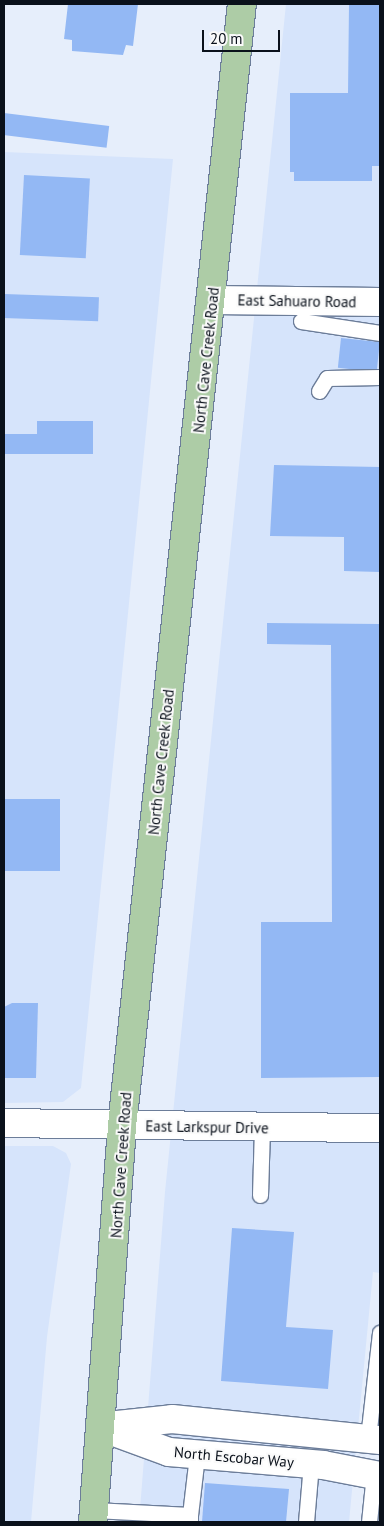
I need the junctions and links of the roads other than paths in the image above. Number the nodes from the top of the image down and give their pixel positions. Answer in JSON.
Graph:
{"nodes":[{"id":1,"x":242,"y":4,"type":"edge"},
{"id":2,"x":213,"y":300,"type":"junction"},
{"id":3,"x":380,"y":302,"type":"edge"},
{"id":4,"x":301,"y":321,"type":"dead end"},
{"id":5,"x":380,"y":333,"type":"edge"},
{"id":6,"x":380,"y":377,"type":"edge"},
{"id":7,"x":320,"y":391,"type":"dead end"},
{"id":8,"x":4,"y":1123,"type":"edge"},
{"id":9,"x":122,"y":1126,"type":"junction"},
{"id":10,"x":262,"y":1128,"type":"junction"},
{"id":11,"x":380,"y":1128,"type":"edge"},
{"id":12,"x":260,"y":1194,"type":"dead end"},
{"id":13,"x":380,"y":1333,"type":"edge"},
{"id":14,"x":101,"y":1427,"type":"junction"},
{"id":15,"x":374,"y":1439,"type":"edge"},
{"id":16,"x":197,"y":1455,"type":"junction"},
{"id":17,"x":311,"y":1464,"type":"junction"},
{"id":18,"x":377,"y":1475,"type":"edge"},
{"id":19,"x":93,"y":1516,"type":"edge"},
{"id":20,"x":190,"y":1518,"type":"edge"},
{"id":21,"x":306,"y":1522,"type":"edge"},
{"id":22,"x":368,"y":1522,"type":"edge"}],
"edges":[{"from":1,"to":2,"type":"main road","name":"North Cave Creek Road"},
{"from":2,"to":3,"type":"street","name":"East Sahuaro Road"},
{"from":2,"to":9,"type":"main road","name":"North Cave Creek Road"},
{"from":4,"to":5,"type":"lane"},
{"from":6,"to":7,"type":"lane"},
{"from":8,"to":9,"type":"street","name":"East Larkspur Drive"},
{"from":9,"to":10,"type":"street","name":"East Larkspur Drive"},
{"from":9,"to":14,"type":"main road","name":"North Cave Creek Road"},
{"from":10,"to":11,"type":"street","name":"East Larkspur Drive"},
{"from":10,"to":12,"type":"lane"},
{"from":13,"to":15,"type":"lane"},
{"from":14,"to":15,"type":"street"},
{"from":14,"to":16,"type":"street","name":"North Escobar Way"},
{"from":14,"to":19,"type":"main road","name":"North Cave Creek Road"},
{"from":16,"to":17,"type":"street","name":"North Escobar Way"},
{"from":16,"to":20,"type":"lane"},
{"from":17,"to":18,"type":"street","name":"North Escobar Way"},
{"from":17,"to":21,"type":"lane"},
{"from":18,"to":22,"type":"lane"},
{"from":19,"to":20,"type":"lane"}]}
